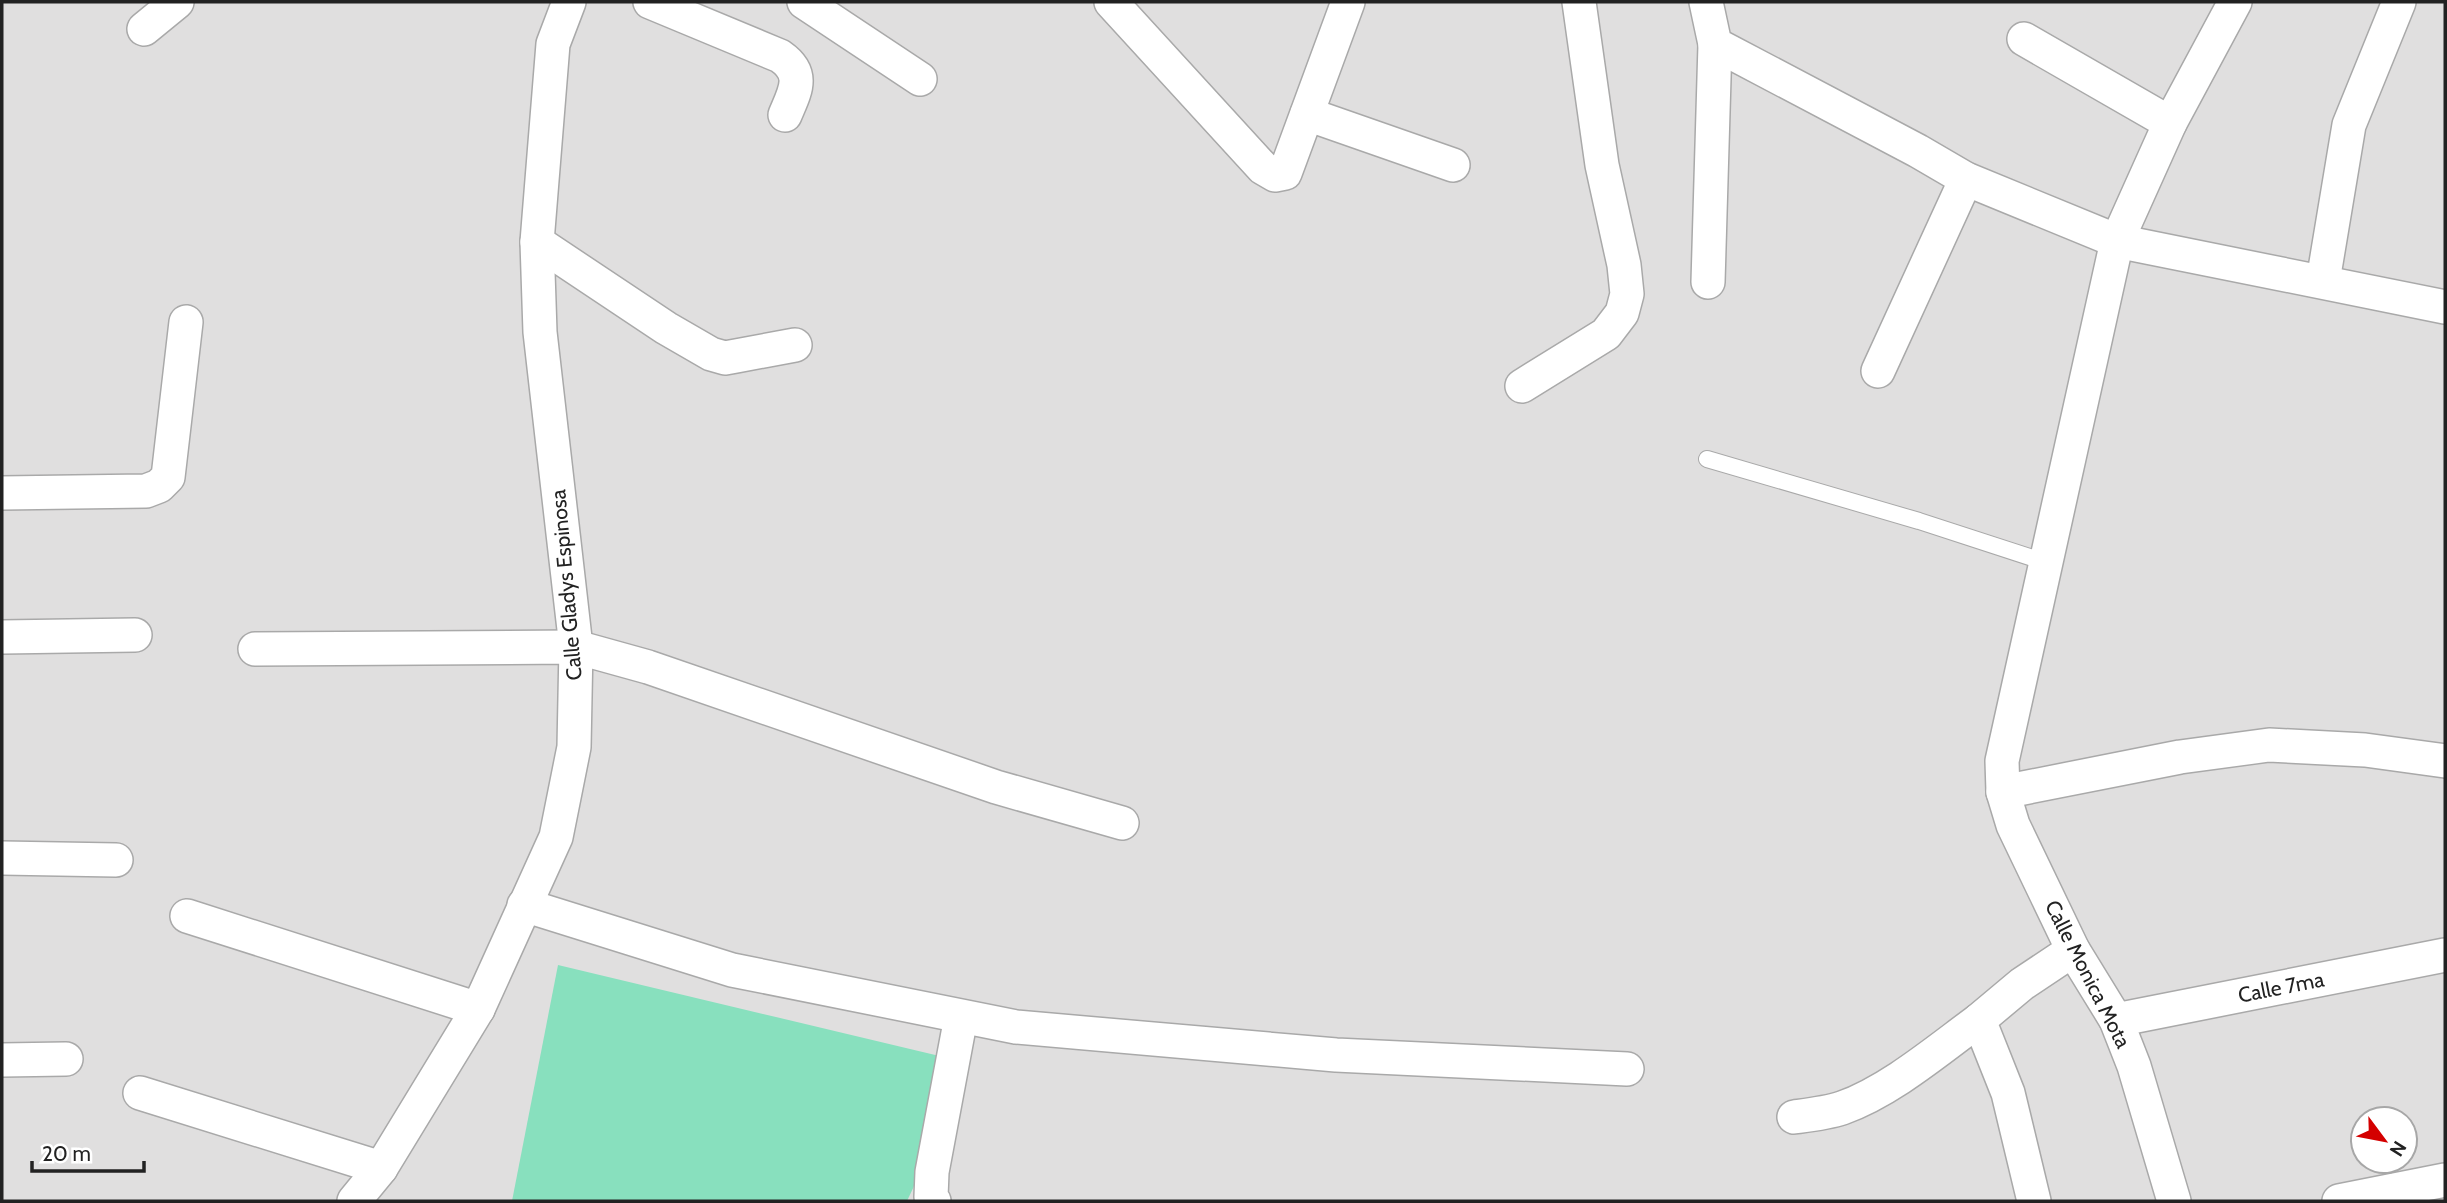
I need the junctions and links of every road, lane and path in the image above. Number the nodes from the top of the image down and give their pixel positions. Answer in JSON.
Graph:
{"nodes":[{"id":1,"x":177,"y":2,"type":"edge"},
{"id":2,"x":569,"y":2,"type":"edge"},
{"id":3,"x":650,"y":2,"type":"edge"},
{"id":4,"x":804,"y":2,"type":"edge"},
{"id":5,"x":1111,"y":2,"type":"edge"},
{"id":6,"x":1348,"y":2,"type":"edge"},
{"id":7,"x":1579,"y":2,"type":"edge"},
{"id":8,"x":1706,"y":2,"type":"edge"},
{"id":9,"x":2235,"y":2,"type":"edge"},
{"id":10,"x":2399,"y":2,"type":"edge"},
{"id":11,"x":145,"y":29,"type":"dead end"},
{"id":12,"x":2024,"y":39,"type":"dead end"},
{"id":13,"x":1715,"y":44,"type":"junction"},
{"id":14,"x":920,"y":79,"type":"dead end"},
{"id":15,"x":1307,"y":114,"type":"junction"},
{"id":16,"x":785,"y":116,"type":"dead end"},
{"id":17,"x":2170,"y":122,"type":"junction"},
{"id":18,"x":1453,"y":165,"type":"dead end"},
{"id":19,"x":1966,"y":178,"type":"junction"},
{"id":20,"x":2117,"y":241,"type":"junction"},
{"id":21,"x":537,"y":242,"type":"junction"},
{"id":22,"x":2323,"y":281,"type":"junction"},
{"id":23,"x":1708,"y":282,"type":"dead end"},
{"id":24,"x":2445,"y":307,"type":"edge"},
{"id":25,"x":186,"y":322,"type":"dead end"},
{"id":26,"x":795,"y":345,"type":"dead end"},
{"id":27,"x":1878,"y":371,"type":"dead end"},
{"id":28,"x":1522,"y":386,"type":"dead end"},
{"id":29,"x":1707,"y":459,"type":"dead end"},
{"id":30,"x":2,"y":493,"type":"edge"},
{"id":31,"x":2045,"y":562,"type":"junction"},
{"id":32,"x":135,"y":635,"type":"dead end"},
{"id":33,"x":2,"y":637,"type":"edge"},
{"id":34,"x":576,"y":648,"type":"junction"},
{"id":35,"x":255,"y":649,"type":"dead end"},
{"id":36,"x":2445,"y":761,"type":"edge"},
{"id":37,"x":2003,"y":792,"type":"junction"},
{"id":38,"x":1122,"y":823,"type":"dead end"},
{"id":39,"x":2,"y":858,"type":"edge"},
{"id":40,"x":116,"y":859,"type":"dead end"},
{"id":41,"x":524,"y":905,"type":"junction"},
{"id":42,"x":187,"y":916,"type":"dead end"},
{"id":43,"x":2073,"y":950,"type":"junction"},
{"id":44,"x":2445,"y":955,"type":"edge"},
{"id":45,"x":478,"y":1009,"type":"junction"},
{"id":46,"x":961,"y":1017,"type":"junction"},
{"id":47,"x":1979,"y":1020,"type":"junction"},
{"id":48,"x":2116,"y":1020,"type":"junction"},
{"id":49,"x":66,"y":1059,"type":"dead end"},
{"id":50,"x":2,"y":1060,"type":"edge"},
{"id":51,"x":1626,"y":1069,"type":"dead end"},
{"id":52,"x":140,"y":1093,"type":"dead end"},
{"id":53,"x":1794,"y":1117,"type":"dead end"},
{"id":54,"x":381,"y":1168,"type":"junction"},
{"id":55,"x":2445,"y":1180,"type":"edge"},
{"id":56,"x":354,"y":1201,"type":"edge"},
{"id":57,"x":934,"y":1201,"type":"edge"},
{"id":58,"x":2034,"y":1201,"type":"edge"},
{"id":59,"x":2174,"y":1201,"type":"edge"},
{"id":60,"x":2339,"y":1201,"type":"edge"}],
"edges":[{"from":1,"to":11,"type":"street"},
{"from":2,"to":21,"type":"street","name":"Calle Gladys Espinosa"},
{"from":3,"to":16,"type":"street"},
{"from":4,"to":14,"type":"street"},
{"from":5,"to":15,"type":"street"},
{"from":6,"to":15,"type":"street"},
{"from":7,"to":28,"type":"street"},
{"from":8,"to":13,"type":"street"},
{"from":9,"to":17,"type":"street","name":"Calle Monica Mota"},
{"from":10,"to":22,"type":"street"},
{"from":12,"to":17,"type":"street"},
{"from":13,"to":19,"type":"street"},
{"from":13,"to":23,"type":"street"},
{"from":15,"to":18,"type":"street"},
{"from":17,"to":20,"type":"street","name":"Calle Monica Mota"},
{"from":19,"to":20,"type":"street"},
{"from":19,"to":27,"type":"street"},
{"from":20,"to":22,"type":"street"},
{"from":20,"to":31,"type":"street","name":"Calle Monica Mota"},
{"from":21,"to":26,"type":"street"},
{"from":21,"to":34,"type":"street","name":"Calle Gladys Espinosa"},
{"from":22,"to":24,"type":"street"},
{"from":25,"to":30,"type":"street"},
{"from":29,"to":31,"type":"lane"},
{"from":31,"to":37,"type":"street","name":"Calle Monica Mota"},
{"from":32,"to":33,"type":"street"},
{"from":34,"to":35,"type":"street"},
{"from":34,"to":38,"type":"street"},
{"from":34,"to":41,"type":"street","name":"Calle Gladys Espinosa"},
{"from":36,"to":37,"type":"street"},
{"from":37,"to":43,"type":"street","name":"Calle Monica Mota"},
{"from":39,"to":40,"type":"street"},
{"from":41,"to":45,"type":"street","name":"Calle Gladys Espinosa"},
{"from":41,"to":46,"type":"street"},
{"from":42,"to":45,"type":"street"},
{"from":43,"to":47,"type":"street"},
{"from":43,"to":48,"type":"street","name":"Calle Monica Mota"},
{"from":44,"to":48,"type":"street","name":"Calle 7ma"},
{"from":45,"to":54,"type":"street","name":"Calle Gladys Espinosa"},
{"from":46,"to":51,"type":"street"},
{"from":46,"to":57,"type":"street"},
{"from":47,"to":53,"type":"street"},
{"from":47,"to":58,"type":"street"},
{"from":48,"to":59,"type":"street","name":"Calle Monica Mota"},
{"from":49,"to":50,"type":"street"},
{"from":52,"to":54,"type":"street"},
{"from":54,"to":56,"type":"street","name":"Calle Gladys Espinosa"},
{"from":55,"to":60,"type":"street"}]}
